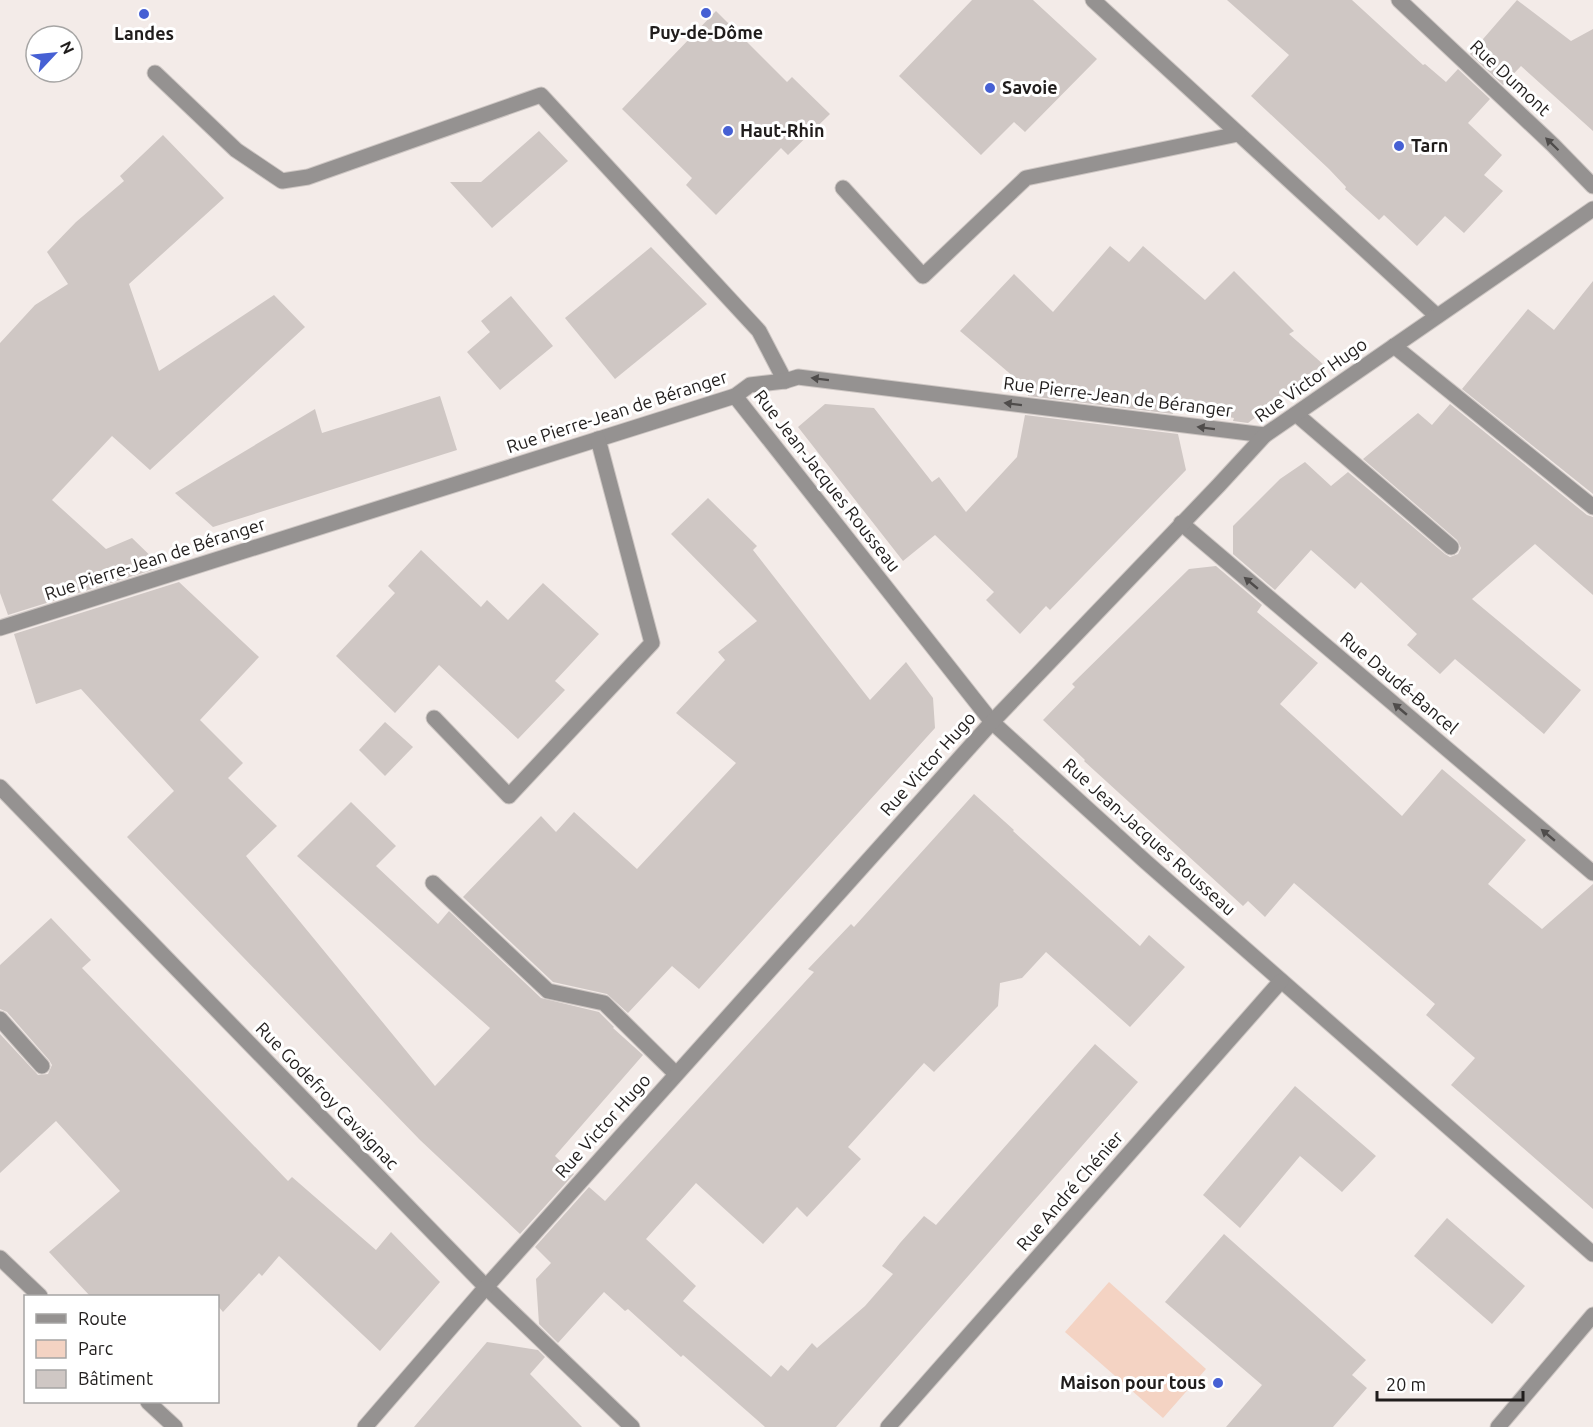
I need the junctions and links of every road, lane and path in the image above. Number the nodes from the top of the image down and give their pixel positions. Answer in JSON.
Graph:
{"nodes":[{"id":1,"x":1093,"y":0,"type":"edge"},
{"id":2,"x":1399,"y":0,"type":"edge"},
{"id":3,"x":155,"y":73,"type":"dead end"},
{"id":4,"x":1238,"y":134,"type":"junction"},
{"id":5,"x":1593,"y":186,"type":"edge"},
{"id":6,"x":843,"y":188,"type":"dead end"},
{"id":7,"x":1593,"y":209,"type":"edge"},
{"id":8,"x":1437,"y":316,"type":"junction"},
{"id":9,"x":1394,"y":346,"type":"junction"},
{"id":10,"x":785,"y":381,"type":"junction"},
{"id":11,"x":735,"y":396,"type":"junction"},
{"id":12,"x":1296,"y":414,"type":"junction"},
{"id":13,"x":1264,"y":435,"type":"junction"},
{"id":14,"x":598,"y":440,"type":"junction"},
{"id":15,"x":1593,"y":507,"type":"edge"},
{"id":16,"x":1180,"y":523,"type":"junction"},
{"id":17,"x":1451,"y":547,"type":"dead end"},
{"id":18,"x":0,"y":628,"type":"edge"},
{"id":19,"x":434,"y":718,"type":"dead end"},
{"id":20,"x":992,"y":722,"type":"junction"},
{"id":21,"x":0,"y":787,"type":"edge"},
{"id":22,"x":1593,"y":873,"type":"edge"},
{"id":23,"x":433,"y":883,"type":"dead end"},
{"id":24,"x":1281,"y":981,"type":"junction"},
{"id":25,"x":0,"y":1019,"type":"edge"},
{"id":26,"x":42,"y":1066,"type":"dead end"},
{"id":27,"x":676,"y":1074,"type":"junction"},
{"id":28,"x":1593,"y":1254,"type":"edge"},
{"id":29,"x":0,"y":1258,"type":"edge"},
{"id":30,"x":486,"y":1287,"type":"junction"},
{"id":31,"x":39,"y":1295,"type":"edge"},
{"id":32,"x":1593,"y":1315,"type":"edge"},
{"id":33,"x":150,"y":1403,"type":"edge"},
{"id":34,"x":175,"y":1427,"type":"edge"},
{"id":35,"x":365,"y":1427,"type":"edge"},
{"id":36,"x":632,"y":1427,"type":"edge"},
{"id":37,"x":888,"y":1427,"type":"edge"},
{"id":38,"x":1498,"y":1427,"type":"edge"}],
"edges":[{"from":1,"to":4,"type":"street"},
{"from":5,"to":2,"type":"street","name":"Rue Dumont","one_way":true},
{"from":3,"to":10,"type":"street"},
{"from":4,"to":6,"type":"street"},
{"from":4,"to":8,"type":"street"},
{"from":7,"to":8,"type":"street","name":"Rue Victor Hugo"},
{"from":8,"to":9,"type":"street","name":"Rue Victor Hugo"},
{"from":9,"to":12,"type":"street","name":"Rue Victor Hugo"},
{"from":9,"to":15,"type":"street"},
{"from":10,"to":11,"type":"street","name":"Rue Pierre-Jean de Béranger"},
{"from":13,"to":10,"type":"street","name":"Rue Pierre-Jean de Béranger","one_way":true},
{"from":11,"to":14,"type":"street","name":"Rue Pierre-Jean de Béranger"},
{"from":11,"to":20,"type":"street","name":"Rue Jean-Jacques Rousseau"},
{"from":12,"to":13,"type":"street","name":"Rue Victor Hugo"},
{"from":12,"to":17,"type":"street"},
{"from":13,"to":16,"type":"street","name":"Rue Victor Hugo"},
{"from":14,"to":18,"type":"street","name":"Rue Pierre-Jean de Béranger"},
{"from":14,"to":19,"type":"street"},
{"from":16,"to":20,"type":"street","name":"Rue Victor Hugo"},
{"from":22,"to":16,"type":"street","name":"Rue Daudé-Bancel","one_way":true},
{"from":20,"to":24,"type":"street","name":"Rue Jean-Jacques Rousseau"},
{"from":20,"to":27,"type":"street","name":"Rue Victor Hugo"},
{"from":21,"to":30,"type":"street","name":"Rue Godefroy Cavaignac"},
{"from":23,"to":27,"type":"street"},
{"from":24,"to":28,"type":"street","name":"Rue Jean-Jacques Rousseau"},
{"from":24,"to":37,"type":"street","name":"Rue André Chénier"},
{"from":25,"to":26,"type":"street"},
{"from":27,"to":30,"type":"street","name":"Rue Victor Hugo"},
{"from":29,"to":31,"type":"street"},
{"from":30,"to":35,"type":"street","name":"Rue Victor Hugo"},
{"from":30,"to":36,"type":"street","name":"Rue Godefroy Cavaignac"},
{"from":32,"to":38,"type":"street"},
{"from":33,"to":34,"type":"street"}]}
